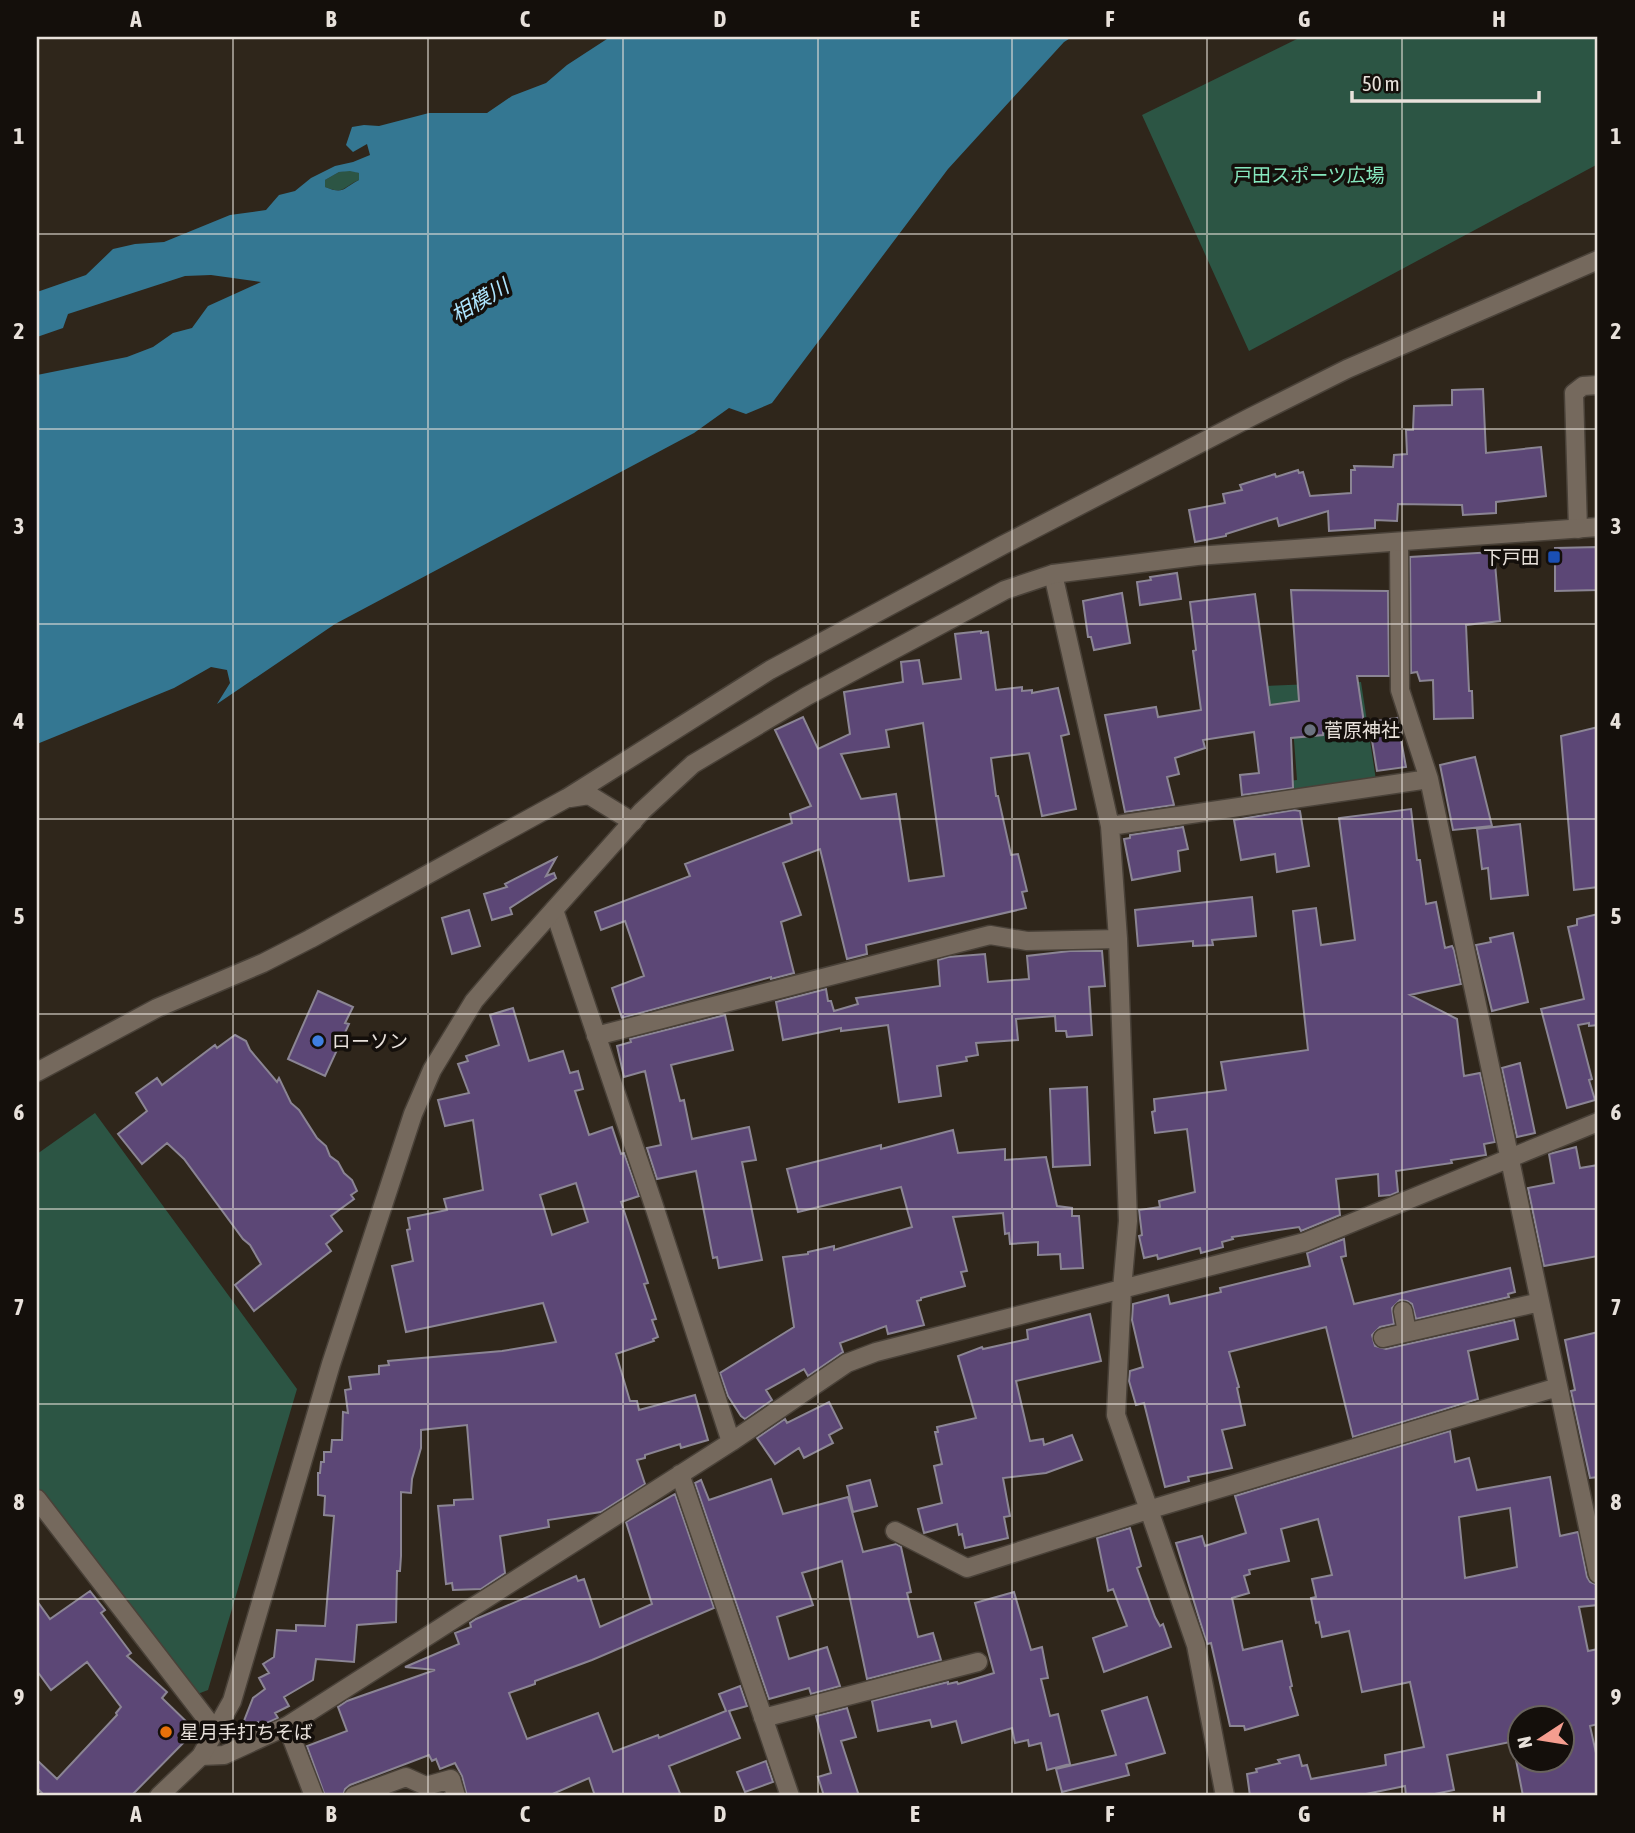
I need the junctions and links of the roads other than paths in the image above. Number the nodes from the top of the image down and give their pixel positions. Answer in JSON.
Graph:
{"nodes":[{"id":1,"x":1598,"y":260,"type":"edge"},
{"id":2,"x":1598,"y":385,"type":"edge"},
{"id":3,"x":1598,"y":527,"type":"edge"},
{"id":4,"x":1578,"y":529,"type":"junction"},
{"id":5,"x":1399,"y":542,"type":"junction"},
{"id":6,"x":1054,"y":574,"type":"junction"},
{"id":7,"x":1429,"y":779,"type":"junction"},
{"id":8,"x":567,"y":798,"type":"junction"},
{"id":9,"x":633,"y":822,"type":"junction"},
{"id":10,"x":1110,"y":826,"type":"junction"},
{"id":11,"x":554,"y":910,"type":"junction"},
{"id":12,"x":1118,"y":939,"type":"junction"},
{"id":13,"x":596,"y":1036,"type":"junction"},
{"id":14,"x":37,"y":1072,"type":"edge"},
{"id":15,"x":1598,"y":1122,"type":"edge"},
{"id":16,"x":1510,"y":1159,"type":"junction"},
{"id":17,"x":1122,"y":1289,"type":"junction"},
{"id":18,"x":1540,"y":1302,"type":"junction"},
{"id":19,"x":1403,"y":1311,"type":"dead end"},
{"id":20,"x":1407,"y":1332,"type":"junction"},
{"id":21,"x":1383,"y":1338,"type":"dead end"},
{"id":22,"x":1558,"y":1387,"type":"junction"},
{"id":23,"x":731,"y":1442,"type":"junction"},
{"id":24,"x":680,"y":1474,"type":"junction"},
{"id":25,"x":37,"y":1499,"type":"edge"},
{"id":26,"x":1591,"y":1508,"type":"edge"},
{"id":27,"x":1148,"y":1510,"type":"junction"},
{"id":28,"x":895,"y":1531,"type":"dead end"},
{"id":29,"x":1598,"y":1574,"type":"edge"},
{"id":30,"x":978,"y":1662,"type":"dead end"},
{"id":31,"x":763,"y":1718,"type":"junction"},
{"id":32,"x":287,"y":1726,"type":"junction"},
{"id":33,"x":215,"y":1730,"type":"junction"},
{"id":34,"x":201,"y":1756,"type":"junction"},
{"id":35,"x":159,"y":1796,"type":"edge"},
{"id":36,"x":314,"y":1796,"type":"edge"},
{"id":37,"x":354,"y":1796,"type":"edge"},
{"id":38,"x":456,"y":1796,"type":"edge"},
{"id":39,"x":790,"y":1796,"type":"edge"},
{"id":40,"x":1225,"y":1796,"type":"edge"}],
"edges":[{"from":1,"to":8,"type":"street"},
{"from":2,"to":4,"type":"street"},
{"from":3,"to":4,"type":"street"},
{"from":4,"to":5,"type":"street"},
{"from":5,"to":6,"type":"street"},
{"from":5,"to":7,"type":"street"},
{"from":6,"to":9,"type":"street"},
{"from":6,"to":10,"type":"street"},
{"from":7,"to":10,"type":"street"},
{"from":7,"to":16,"type":"street"},
{"from":8,"to":9,"type":"street"},
{"from":8,"to":14,"type":"street"},
{"from":9,"to":11,"type":"street"},
{"from":10,"to":12,"type":"street"},
{"from":11,"to":13,"type":"street"},
{"from":11,"to":33,"type":"street"},
{"from":12,"to":13,"type":"street"},
{"from":12,"to":17,"type":"street"},
{"from":13,"to":23,"type":"street"},
{"from":15,"to":16,"type":"street"},
{"from":16,"to":17,"type":"street"},
{"from":16,"to":18,"type":"street"},
{"from":17,"to":23,"type":"street"},
{"from":17,"to":27,"type":"street"},
{"from":18,"to":20,"type":"street"},
{"from":18,"to":22,"type":"street"},
{"from":19,"to":20,"type":"street"},
{"from":20,"to":21,"type":"street"},
{"from":22,"to":26,"type":"street"},
{"from":22,"to":27,"type":"street"},
{"from":23,"to":24,"type":"street"},
{"from":24,"to":31,"type":"street"},
{"from":24,"to":32,"type":"street"},
{"from":25,"to":33,"type":"street"},
{"from":26,"to":29,"type":"street"},
{"from":27,"to":28,"type":"street"},
{"from":27,"to":40,"type":"street"},
{"from":30,"to":31,"type":"street"},
{"from":31,"to":39,"type":"street"},
{"from":32,"to":34,"type":"street"},
{"from":32,"to":36,"type":"street"},
{"from":33,"to":34,"type":"street"},
{"from":34,"to":35,"type":"street"},
{"from":37,"to":38,"type":"street"}]}
